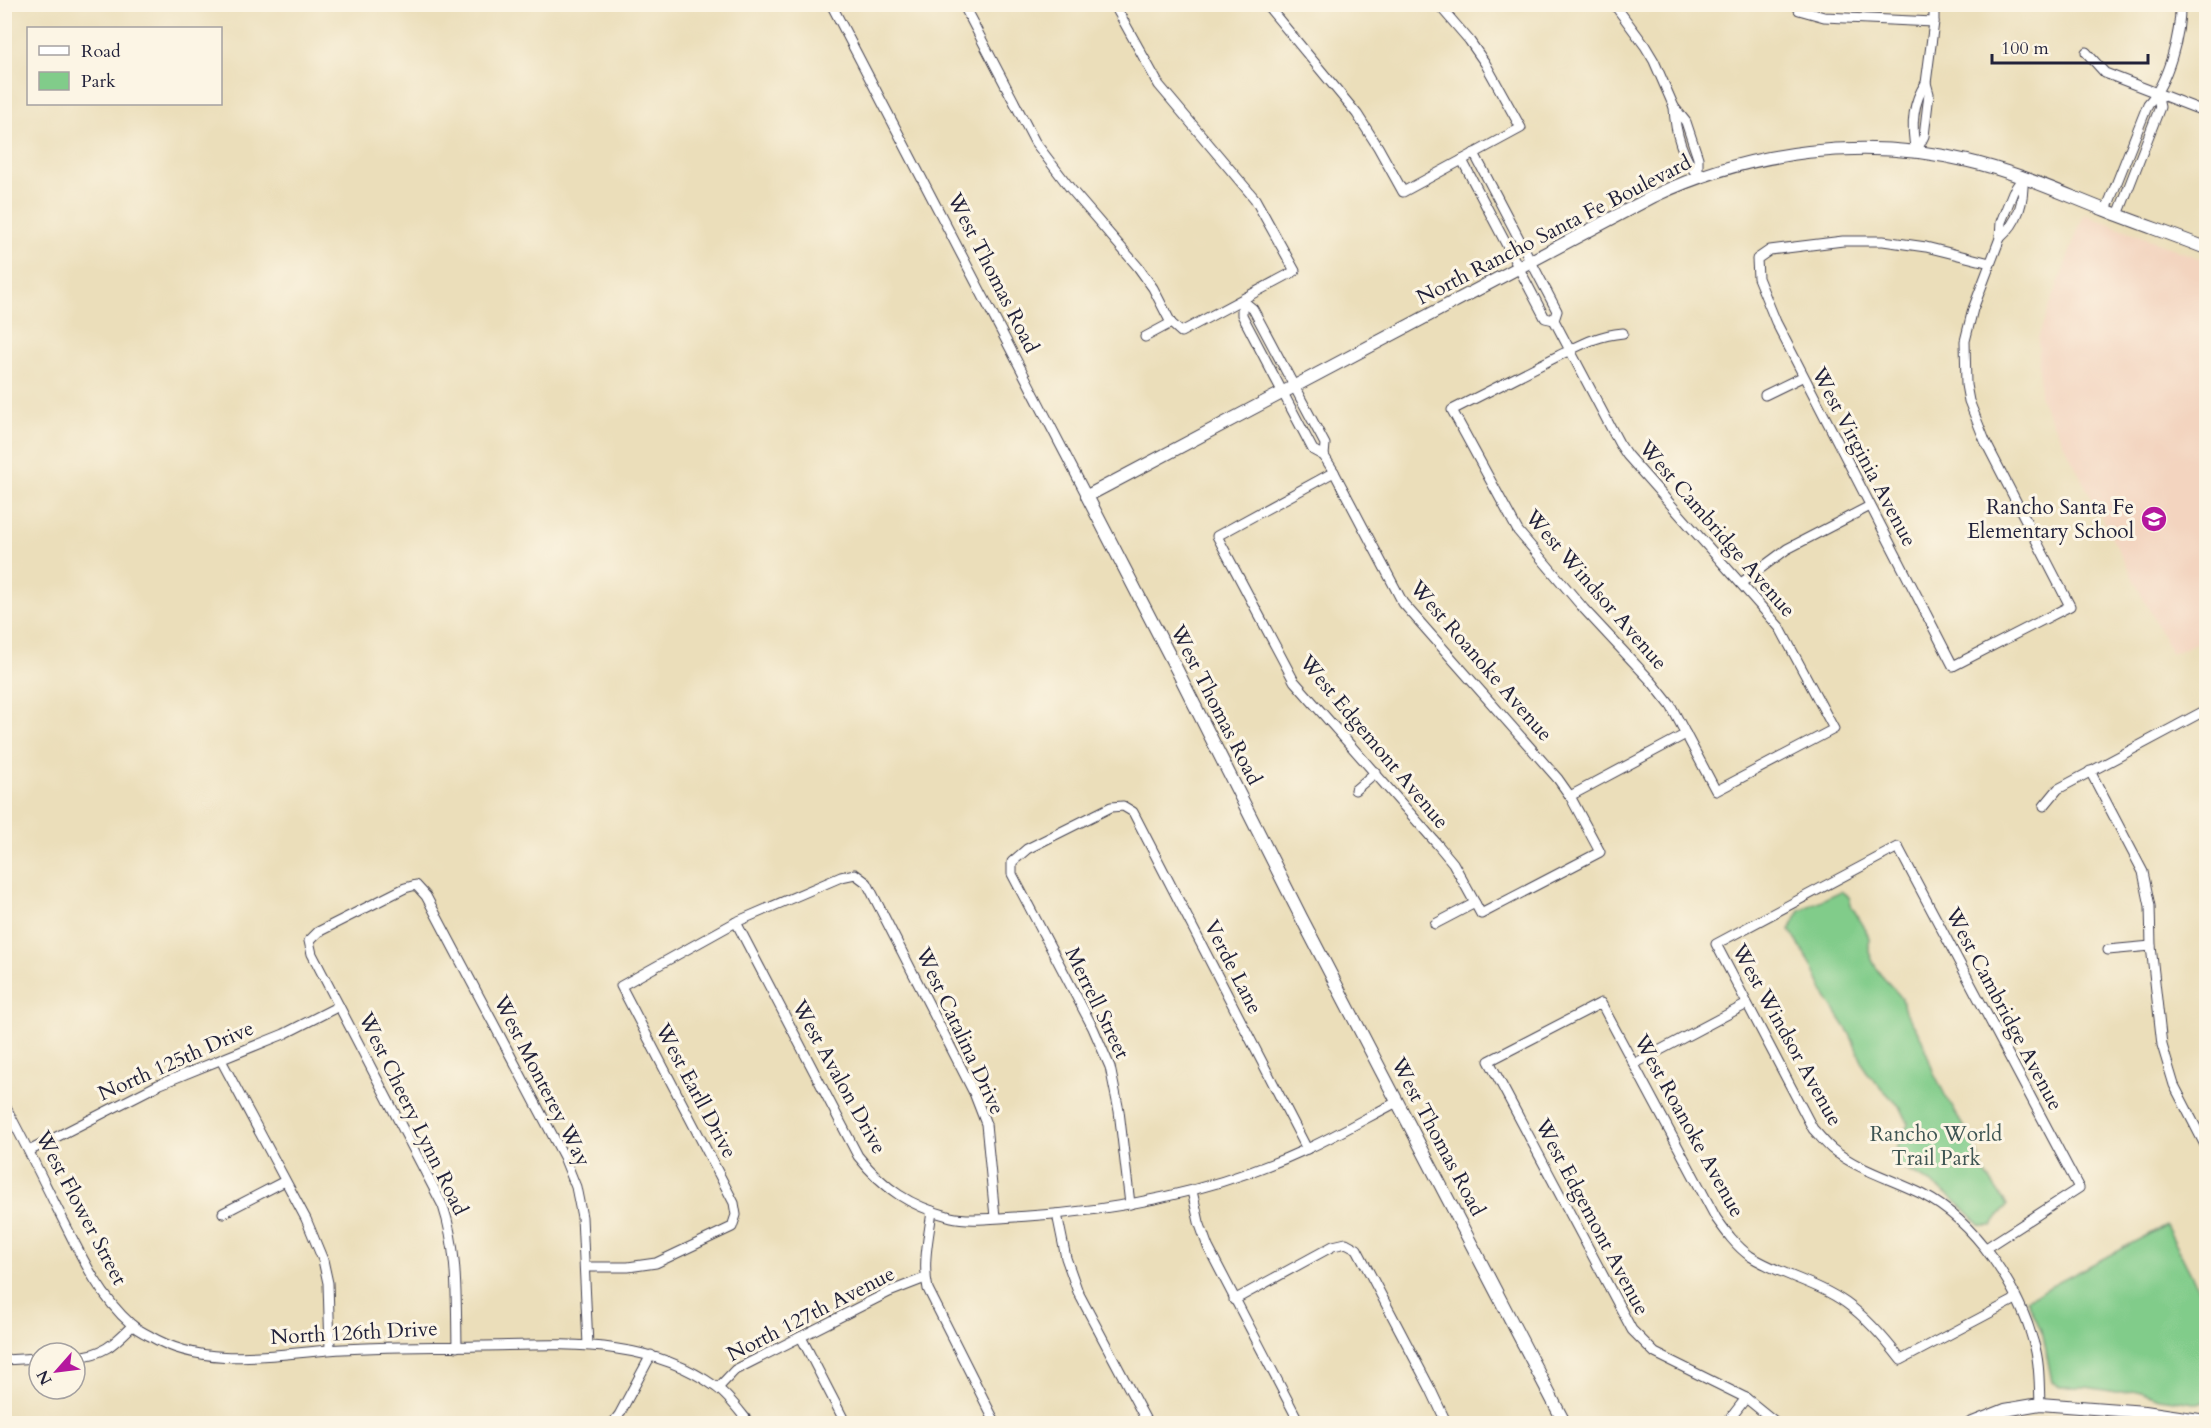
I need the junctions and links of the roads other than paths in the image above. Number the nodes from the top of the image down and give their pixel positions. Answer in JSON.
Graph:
{"nodes":[{"id":1,"x":831,"y":4,"type":"edge"},
{"id":2,"x":963,"y":4,"type":"edge"},
{"id":3,"x":1114,"y":4,"type":"edge"},
{"id":4,"x":1266,"y":4,"type":"edge"},
{"id":5,"x":1438,"y":4,"type":"edge"},
{"id":6,"x":1614,"y":4,"type":"edge"},
{"id":7,"x":1934,"y":4,"type":"edge"},
{"id":8,"x":2180,"y":4,"type":"edge"},
{"id":9,"x":1799,"y":10,"type":"dead end"},
{"id":10,"x":1934,"y":22,"type":"junction"},
{"id":11,"x":2086,"y":52,"type":"dead end"},
{"id":12,"x":2157,"y":94,"type":"junction"},
{"id":13,"x":2206,"y":112,"type":"edge"},
{"id":14,"x":1916,"y":152,"type":"junction"},
{"id":15,"x":1474,"y":153,"type":"junction"},
{"id":16,"x":1462,"y":160,"type":"junction"},
{"id":17,"x":1698,"y":176,"type":"junction"},
{"id":18,"x":2023,"y":177,"type":"junction"},
{"id":19,"x":2112,"y":213,"type":"junction"},
{"id":20,"x":2206,"y":248,"type":"edge"},
{"id":21,"x":1990,"y":263,"type":"junction"},
{"id":22,"x":1524,"y":264,"type":"junction"},
{"id":23,"x":1242,"y":300,"type":"junction"},
{"id":24,"x":1171,"y":323,"type":"junction"},
{"id":25,"x":1623,"y":333,"type":"dead end"},
{"id":26,"x":1145,"y":337,"type":"dead end"},
{"id":27,"x":1570,"y":350,"type":"junction"},
{"id":28,"x":1802,"y":376,"type":"junction"},
{"id":29,"x":1289,"y":389,"type":"junction"},
{"id":30,"x":1765,"y":396,"type":"dead end"},
{"id":31,"x":1334,"y":472,"type":"junction"},
{"id":32,"x":1087,"y":496,"type":"junction"},
{"id":33,"x":1870,"y":506,"type":"junction"},
{"id":34,"x":1741,"y":583,"type":"junction"},
{"id":35,"x":2206,"y":710,"type":"edge"},
{"id":36,"x":1686,"y":734,"type":"junction"},
{"id":37,"x":2090,"y":771,"type":"junction"},
{"id":38,"x":1376,"y":772,"type":"junction"},
{"id":39,"x":1355,"y":790,"type":"dead end"},
{"id":40,"x":1716,"y":791,"type":"joint"},
{"id":41,"x":1570,"y":796,"type":"junction"},
{"id":42,"x":2044,"y":806,"type":"dead end"},
{"id":43,"x":1012,"y":862,"type":"joint"},
{"id":44,"x":1475,"y":903,"type":"junction"},
{"id":45,"x":736,"y":922,"type":"junction"},
{"id":46,"x":1435,"y":924,"type":"dead end"},
{"id":47,"x":309,"y":940,"type":"joint"},
{"id":48,"x":1716,"y":944,"type":"joint"},
{"id":49,"x":2151,"y":946,"type":"junction"},
{"id":50,"x":2108,"y":950,"type":"dead end"},
{"id":51,"x":1601,"y":1003,"type":"joint"},
{"id":52,"x":1747,"y":1004,"type":"junction"},
{"id":53,"x":339,"y":1006,"type":"junction"},
{"id":54,"x":221,"y":1060,"type":"junction"},
{"id":55,"x":1634,"y":1064,"type":"junction"},
{"id":56,"x":1397,"y":1102,"type":"junction"},
{"id":57,"x":4,"y":1104,"type":"edge"},
{"id":58,"x":2206,"y":1147,"type":"edge"},
{"id":59,"x":1307,"y":1149,"type":"junction"},
{"id":60,"x":29,"y":1151,"type":"junction"},
{"id":61,"x":285,"y":1181,"type":"junction"},
{"id":62,"x":1192,"y":1191,"type":"junction"},
{"id":63,"x":1130,"y":1204,"type":"junction"},
{"id":64,"x":932,"y":1210,"type":"junction"},
{"id":65,"x":223,"y":1214,"type":"dead end"},
{"id":66,"x":1057,"y":1214,"type":"junction"},
{"id":67,"x":995,"y":1218,"type":"junction"},
{"id":68,"x":1986,"y":1248,"type":"junction"},
{"id":69,"x":585,"y":1267,"type":"junction"},
{"id":70,"x":925,"y":1278,"type":"junction"},
{"id":71,"x":2016,"y":1299,"type":"junction"},
{"id":72,"x":1234,"y":1300,"type":"junction"},
{"id":73,"x":132,"y":1326,"type":"junction"},
{"id":74,"x":801,"y":1337,"type":"junction"},
{"id":75,"x":588,"y":1345,"type":"junction"},
{"id":76,"x":457,"y":1347,"type":"junction"},
{"id":77,"x":330,"y":1350,"type":"junction"},
{"id":78,"x":651,"y":1355,"type":"junction"},
{"id":79,"x":87,"y":1356,"type":"edge"},
{"id":80,"x":27,"y":1359,"type":"edge"},
{"id":81,"x":4,"y":1360,"type":"edge"},
{"id":82,"x":718,"y":1388,"type":"junction"},
{"id":83,"x":1746,"y":1398,"type":"junction"},
{"id":84,"x":2040,"y":1404,"type":"junction"},
{"id":85,"x":2206,"y":1421,"type":"edge"},
{"id":86,"x":612,"y":1424,"type":"edge"},
{"id":87,"x":750,"y":1424,"type":"edge"},
{"id":88,"x":846,"y":1424,"type":"edge"},
{"id":89,"x":996,"y":1424,"type":"edge"},
{"id":90,"x":1148,"y":1424,"type":"edge"},
{"id":91,"x":1300,"y":1424,"type":"edge"},
{"id":92,"x":1447,"y":1424,"type":"edge"},
{"id":93,"x":1565,"y":1424,"type":"edge"},
{"id":94,"x":1726,"y":1424,"type":"edge"},
{"id":95,"x":1778,"y":1424,"type":"edge"},
{"id":96,"x":1970,"y":1424,"type":"edge"}],
"edges":[{"from":1,"to":32,"type":"street","name":"West Thomas Road"},
{"from":2,"to":24,"type":"street"},
{"from":3,"to":23,"type":"street"},
{"from":4,"to":16,"type":"street"},
{"from":5,"to":15,"type":"street"},
{"from":6,"to":17,"type":"street"},
{"from":7,"to":10,"type":"street"},
{"from":8,"to":12,"type":"street"},
{"from":9,"to":10,"type":"street"},
{"from":10,"to":14,"type":"street"},
{"from":11,"to":12,"type":"street"},
{"from":12,"to":13,"type":"street"},
{"from":12,"to":19,"type":"street"},
{"from":14,"to":17,"type":"street","name":"North Rancho Santa Fe Boulevard"},
{"from":14,"to":18,"type":"street","name":"North Rancho Santa Fe Boulevard"},
{"from":15,"to":16,"type":"street"},
{"from":15,"to":22,"type":"street"},
{"from":16,"to":22,"type":"street"},
{"from":17,"to":22,"type":"street","name":"North Rancho Santa Fe Boulevard"},
{"from":18,"to":19,"type":"street","name":"North Rancho Santa Fe Boulevard"},
{"from":18,"to":21,"type":"street"},
{"from":19,"to":20,"type":"street","name":"North Rancho Santa Fe Boulevard"},
{"from":21,"to":28,"type":"street","name":"West Virginia Avenue"},
{"from":21,"to":33,"type":"street","name":"West Virginia Avenue"},
{"from":22,"to":27,"type":"street","name":"West Cambridge Avenue"},
{"from":22,"to":29,"type":"street","name":"North Rancho Santa Fe Boulevard"},
{"from":23,"to":24,"type":"street"},
{"from":23,"to":29,"type":"street","name":"West Roanoke Avenue"},
{"from":24,"to":26,"type":"street"},
{"from":25,"to":27,"type":"street"},
{"from":27,"to":34,"type":"street","name":"West Cambridge Avenue"},
{"from":27,"to":36,"type":"street","name":"West Windsor Avenue"},
{"from":28,"to":30,"type":"street"},
{"from":28,"to":33,"type":"street","name":"West Virginia Avenue"},
{"from":29,"to":31,"type":"street","name":"West Roanoke Avenue"},
{"from":29,"to":32,"type":"street","name":"North Rancho Santa Fe Boulevard"},
{"from":31,"to":38,"type":"street","name":"West Edgemont Avenue"},
{"from":31,"to":41,"type":"street","name":"West Roanoke Avenue"},
{"from":32,"to":56,"type":"street","name":"West Thomas Road"},
{"from":33,"to":34,"type":"street"},
{"from":34,"to":40,"type":"street","name":"West Cambridge Avenue"},
{"from":35,"to":37,"type":"street"},
{"from":36,"to":40,"type":"street","name":"West Windsor Avenue"},
{"from":36,"to":41,"type":"street"},
{"from":37,"to":42,"type":"street"},
{"from":37,"to":49,"type":"street"},
{"from":38,"to":39,"type":"street"},
{"from":38,"to":44,"type":"street","name":"West Edgemont Avenue"},
{"from":41,"to":44,"type":"street","name":"West Roanoke Avenue"},
{"from":43,"to":59,"type":"street","name":"Verde Lane"},
{"from":43,"to":63,"type":"street","name":"Merrell Street"},
{"from":44,"to":46,"type":"street"},
{"from":45,"to":64,"type":"street","name":"West Avalon Drive"},
{"from":45,"to":67,"type":"street","name":"West Catalina Drive"},
{"from":45,"to":69,"type":"street","name":"West Earll Drive"},
{"from":47,"to":53,"type":"street","name":"West Cheery Lynn Road"},
{"from":47,"to":69,"type":"street","name":"West Monterey Way"},
{"from":48,"to":52,"type":"street","name":"West Windsor Avenue"},
{"from":48,"to":68,"type":"street","name":"West Cambridge Avenue"},
{"from":49,"to":50,"type":"street"},
{"from":49,"to":58,"type":"street"},
{"from":51,"to":55,"type":"street","name":"West Roanoke Avenue"},
{"from":51,"to":83,"type":"street","name":"West Edgemont Avenue"},
{"from":52,"to":55,"type":"street"},
{"from":52,"to":68,"type":"street","name":"West Windsor Avenue"},
{"from":53,"to":54,"type":"street","name":"North 125th Drive"},
{"from":53,"to":76,"type":"street","name":"West Cheery Lynn Road"},
{"from":54,"to":60,"type":"street","name":"North 125th Drive"},
{"from":54,"to":61,"type":"street"},
{"from":55,"to":71,"type":"street","name":"West Roanoke Avenue"},
{"from":56,"to":59,"type":"street"},
{"from":56,"to":93,"type":"street","name":"West Thomas Road"},
{"from":57,"to":60,"type":"street","name":"West Flower Street"},
{"from":59,"to":62,"type":"street"},
{"from":60,"to":73,"type":"street","name":"West Flower Street"},
{"from":61,"to":65,"type":"street"},
{"from":61,"to":77,"type":"street"},
{"from":62,"to":63,"type":"street"},
{"from":62,"to":72,"type":"street"},
{"from":63,"to":66,"type":"street"},
{"from":64,"to":67,"type":"street"},
{"from":64,"to":70,"type":"street"},
{"from":66,"to":67,"type":"street"},
{"from":66,"to":90,"type":"street"},
{"from":68,"to":71,"type":"street","name":"West Windsor Avenue"},
{"from":69,"to":75,"type":"street","name":"West Monterey Way"},
{"from":70,"to":74,"type":"street","name":"North 127th Avenue"},
{"from":70,"to":89,"type":"street"},
{"from":71,"to":84,"type":"street","name":"West Windsor Avenue"},
{"from":72,"to":91,"type":"street"},
{"from":72,"to":92,"type":"street"},
{"from":73,"to":77,"type":"street","name":"North 126th Drive"},
{"from":73,"to":79,"type":"street"},
{"from":74,"to":82,"type":"street","name":"North 127th Avenue"},
{"from":74,"to":88,"type":"street"},
{"from":75,"to":76,"type":"street","name":"North 126th Drive"},
{"from":75,"to":78,"type":"street","name":"North 126th Drive"},
{"from":76,"to":77,"type":"street","name":"North 126th Drive"},
{"from":78,"to":82,"type":"street"},
{"from":78,"to":86,"type":"street"},
{"from":80,"to":81,"type":"street"},
{"from":82,"to":87,"type":"street"},
{"from":83,"to":94,"type":"street"},
{"from":83,"to":95,"type":"street","name":"West Edgemont Avenue"},
{"from":84,"to":85,"type":"street"},
{"from":84,"to":96,"type":"street"}]}
